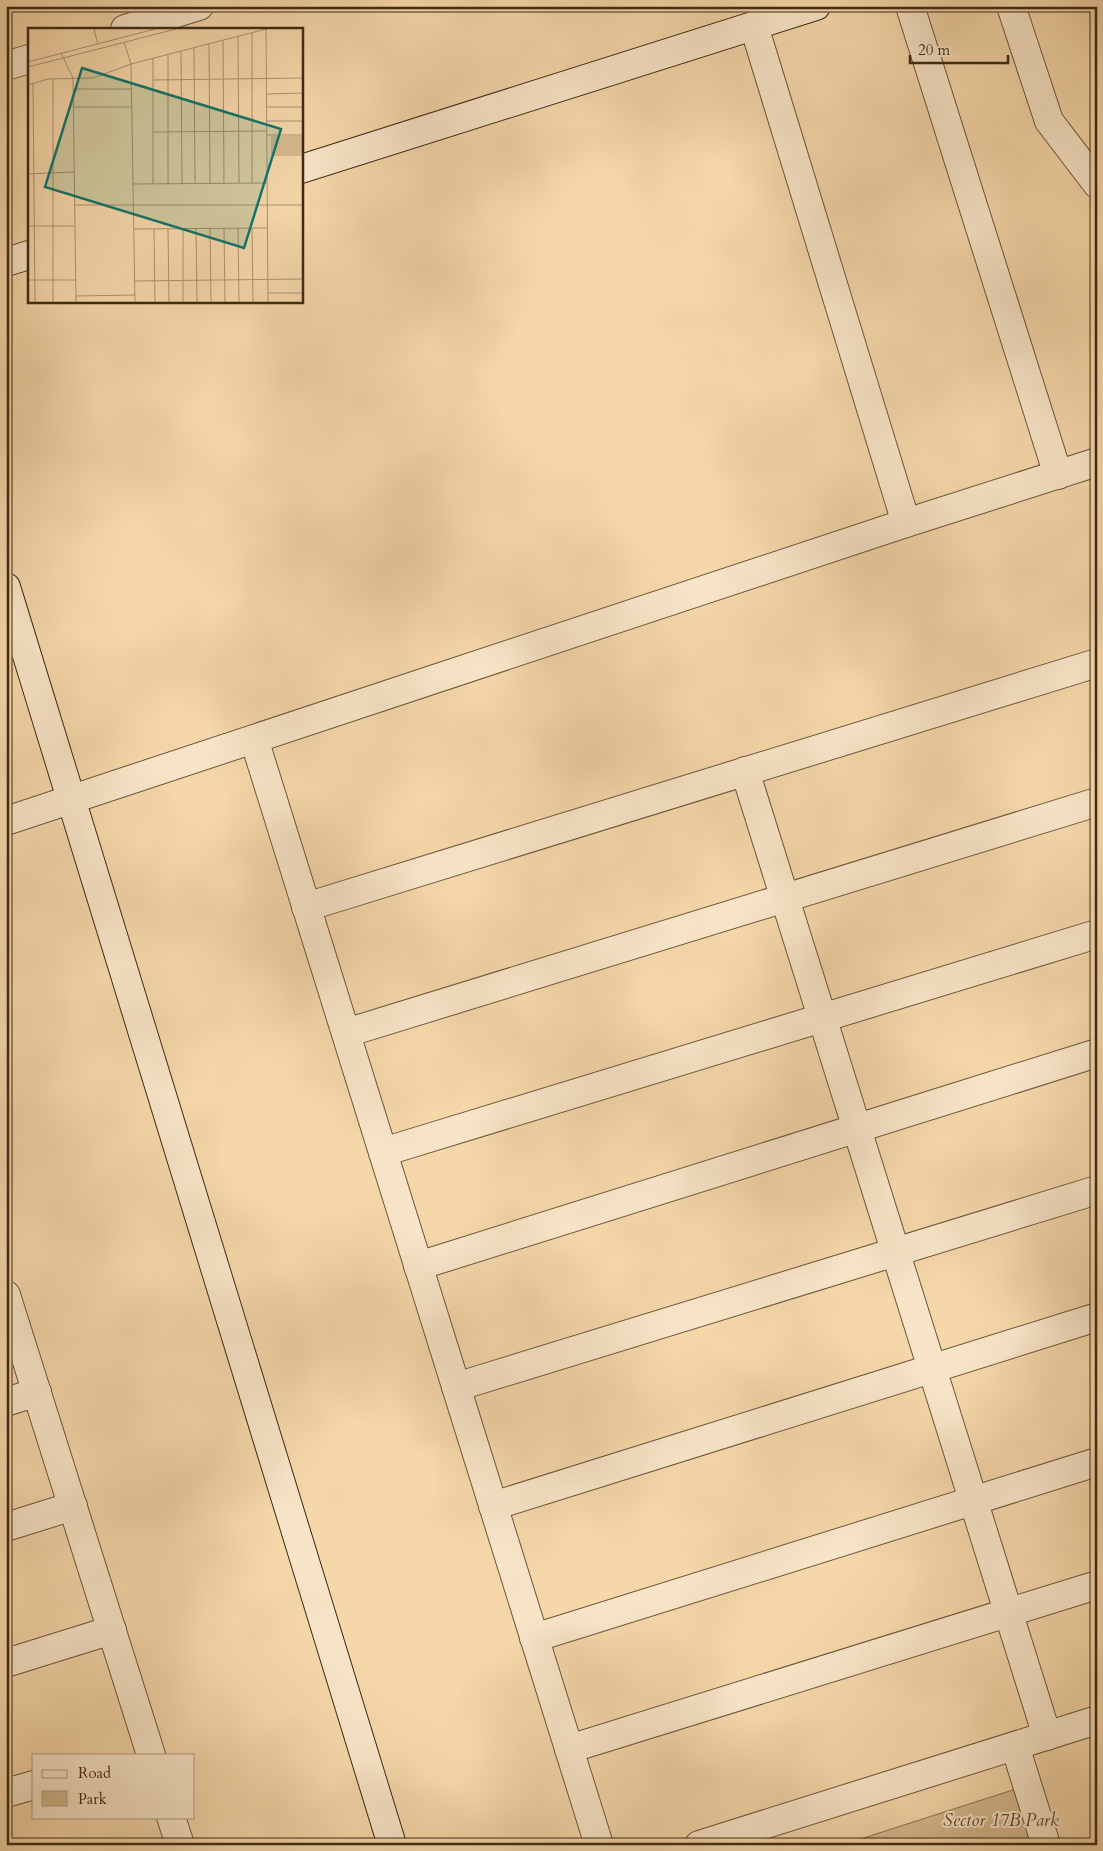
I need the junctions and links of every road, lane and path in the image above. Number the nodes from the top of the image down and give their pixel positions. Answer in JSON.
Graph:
{"nodes":[{"id":1,"x":199,"y":6,"type":"edge"},
{"id":2,"x":816,"y":6,"type":"edge"},
{"id":3,"x":910,"y":6,"type":"edge"},
{"id":4,"x":1011,"y":6,"type":"edge"},
{"id":5,"x":133,"y":22,"type":"edge"},
{"id":6,"x":754,"y":26,"type":"junction"},
{"id":7,"x":28,"y":59,"type":"edge"},
{"id":8,"x":6,"y":66,"type":"edge"},
{"id":9,"x":302,"y":169,"type":"edge"},
{"id":10,"x":1097,"y":184,"type":"edge"},
{"id":11,"x":28,"y":255,"type":"edge"},
{"id":12,"x":6,"y":262,"type":"edge"},
{"id":13,"x":1097,"y":462,"type":"edge"},
{"id":14,"x":1058,"y":475,"type":"junction"},
{"id":15,"x":906,"y":523,"type":"junction"},
{"id":16,"x":6,"y":586,"type":"edge"},
{"id":17,"x":1097,"y":663,"type":"edge"},
{"id":18,"x":254,"y":738,"type":"junction"},
{"id":19,"x":745,"y":771,"type":"junction"},
{"id":20,"x":72,"y":800,"type":"junction"},
{"id":21,"x":1097,"y":802,"type":"edge"},
{"id":22,"x":6,"y":821,"type":"edge"},
{"id":23,"x":784,"y":898,"type":"junction"},
{"id":24,"x":306,"y":907,"type":"junction"},
{"id":25,"x":1097,"y":934,"type":"edge"},
{"id":26,"x":822,"y":1018,"type":"junction"},
{"id":27,"x":346,"y":1033,"type":"junction"},
{"id":28,"x":1097,"y":1053,"type":"edge"},
{"id":29,"x":856,"y":1128,"type":"junction"},
{"id":30,"x":383,"y":1152,"type":"junction"},
{"id":31,"x":1097,"y":1190,"type":"edge"},
{"id":32,"x":895,"y":1252,"type":"junction"},
{"id":33,"x":418,"y":1266,"type":"junction"},
{"id":34,"x":6,"y":1295,"type":"edge"},
{"id":35,"x":1097,"y":1318,"type":"edge"},
{"id":36,"x":932,"y":1369,"type":"junction"},
{"id":37,"x":456,"y":1387,"type":"junction"},
{"id":38,"x":37,"y":1392,"type":"junction"},
{"id":39,"x":6,"y":1402,"type":"edge"},
{"id":40,"x":1097,"y":1462,"type":"edge"},
{"id":41,"x":973,"y":1501,"type":"junction"},
{"id":42,"x":73,"y":1506,"type":"junction"},
{"id":43,"x":493,"y":1506,"type":"junction"},
{"id":44,"x":6,"y":1527,"type":"edge"},
{"id":45,"x":1097,"y":1585,"type":"edge"},
{"id":46,"x":1008,"y":1613,"type":"junction"},
{"id":47,"x":112,"y":1630,"type":"junction"},
{"id":48,"x":534,"y":1638,"type":"junction"},
{"id":49,"x":6,"y":1663,"type":"edge"},
{"id":50,"x":1097,"y":1720,"type":"edge"},
{"id":51,"x":1047,"y":1736,"type":"junction"},
{"id":52,"x":1015,"y":1746,"type":"junction"},
{"id":53,"x":569,"y":1749,"type":"junction"},
{"id":54,"x":144,"y":1753,"type":"edge"},
{"id":55,"x":32,"y":1786,"type":"edge"},
{"id":56,"x":6,"y":1793,"type":"edge"},
{"id":57,"x":171,"y":1818,"type":"edge"},
{"id":58,"x":180,"y":1845,"type":"edge"},
{"id":59,"x":392,"y":1845,"type":"edge"},
{"id":60,"x":599,"y":1845,"type":"edge"},
{"id":61,"x":699,"y":1845,"type":"edge"},
{"id":62,"x":1046,"y":1845,"type":"edge"}],
"edges":[{"from":1,"to":5,"type":"street"},
{"from":2,"to":6,"type":"street"},
{"from":3,"to":14,"type":"street"},
{"from":4,"to":10,"type":"street"},
{"from":6,"to":9,"type":"street"},
{"from":6,"to":15,"type":"street"},
{"from":7,"to":8,"type":"street"},
{"from":11,"to":12,"type":"street"},
{"from":13,"to":14,"type":"street"},
{"from":14,"to":15,"type":"street"},
{"from":15,"to":18,"type":"street"},
{"from":16,"to":20,"type":"street"},
{"from":17,"to":19,"type":"street"},
{"from":18,"to":20,"type":"street"},
{"from":18,"to":24,"type":"street"},
{"from":19,"to":23,"type":"street"},
{"from":19,"to":24,"type":"street"},
{"from":20,"to":22,"type":"street"},
{"from":20,"to":59,"type":"street"},
{"from":21,"to":23,"type":"street"},
{"from":23,"to":26,"type":"street"},
{"from":23,"to":27,"type":"street"},
{"from":24,"to":27,"type":"street"},
{"from":25,"to":26,"type":"street"},
{"from":26,"to":29,"type":"street"},
{"from":26,"to":30,"type":"street"},
{"from":27,"to":30,"type":"street"},
{"from":28,"to":29,"type":"street"},
{"from":29,"to":32,"type":"street"},
{"from":29,"to":33,"type":"street"},
{"from":30,"to":33,"type":"street"},
{"from":31,"to":32,"type":"street"},
{"from":32,"to":36,"type":"street"},
{"from":32,"to":37,"type":"street"},
{"from":33,"to":37,"type":"street"},
{"from":34,"to":38,"type":"street"},
{"from":35,"to":36,"type":"street"},
{"from":36,"to":41,"type":"street"},
{"from":36,"to":43,"type":"street"},
{"from":37,"to":43,"type":"street"},
{"from":38,"to":39,"type":"street"},
{"from":38,"to":42,"type":"street"},
{"from":40,"to":41,"type":"street"},
{"from":41,"to":46,"type":"street"},
{"from":41,"to":48,"type":"street"},
{"from":42,"to":44,"type":"street"},
{"from":42,"to":47,"type":"street"},
{"from":43,"to":48,"type":"street"},
{"from":45,"to":46,"type":"street"},
{"from":46,"to":51,"type":"street"},
{"from":46,"to":53,"type":"street"},
{"from":47,"to":49,"type":"street"},
{"from":47,"to":54,"type":"street"},
{"from":48,"to":53,"type":"street"},
{"from":50,"to":51,"type":"street"},
{"from":51,"to":52,"type":"street"},
{"from":52,"to":61,"type":"street"},
{"from":52,"to":62,"type":"street"},
{"from":53,"to":60,"type":"street"},
{"from":55,"to":56,"type":"street"},
{"from":57,"to":58,"type":"street"}]}
